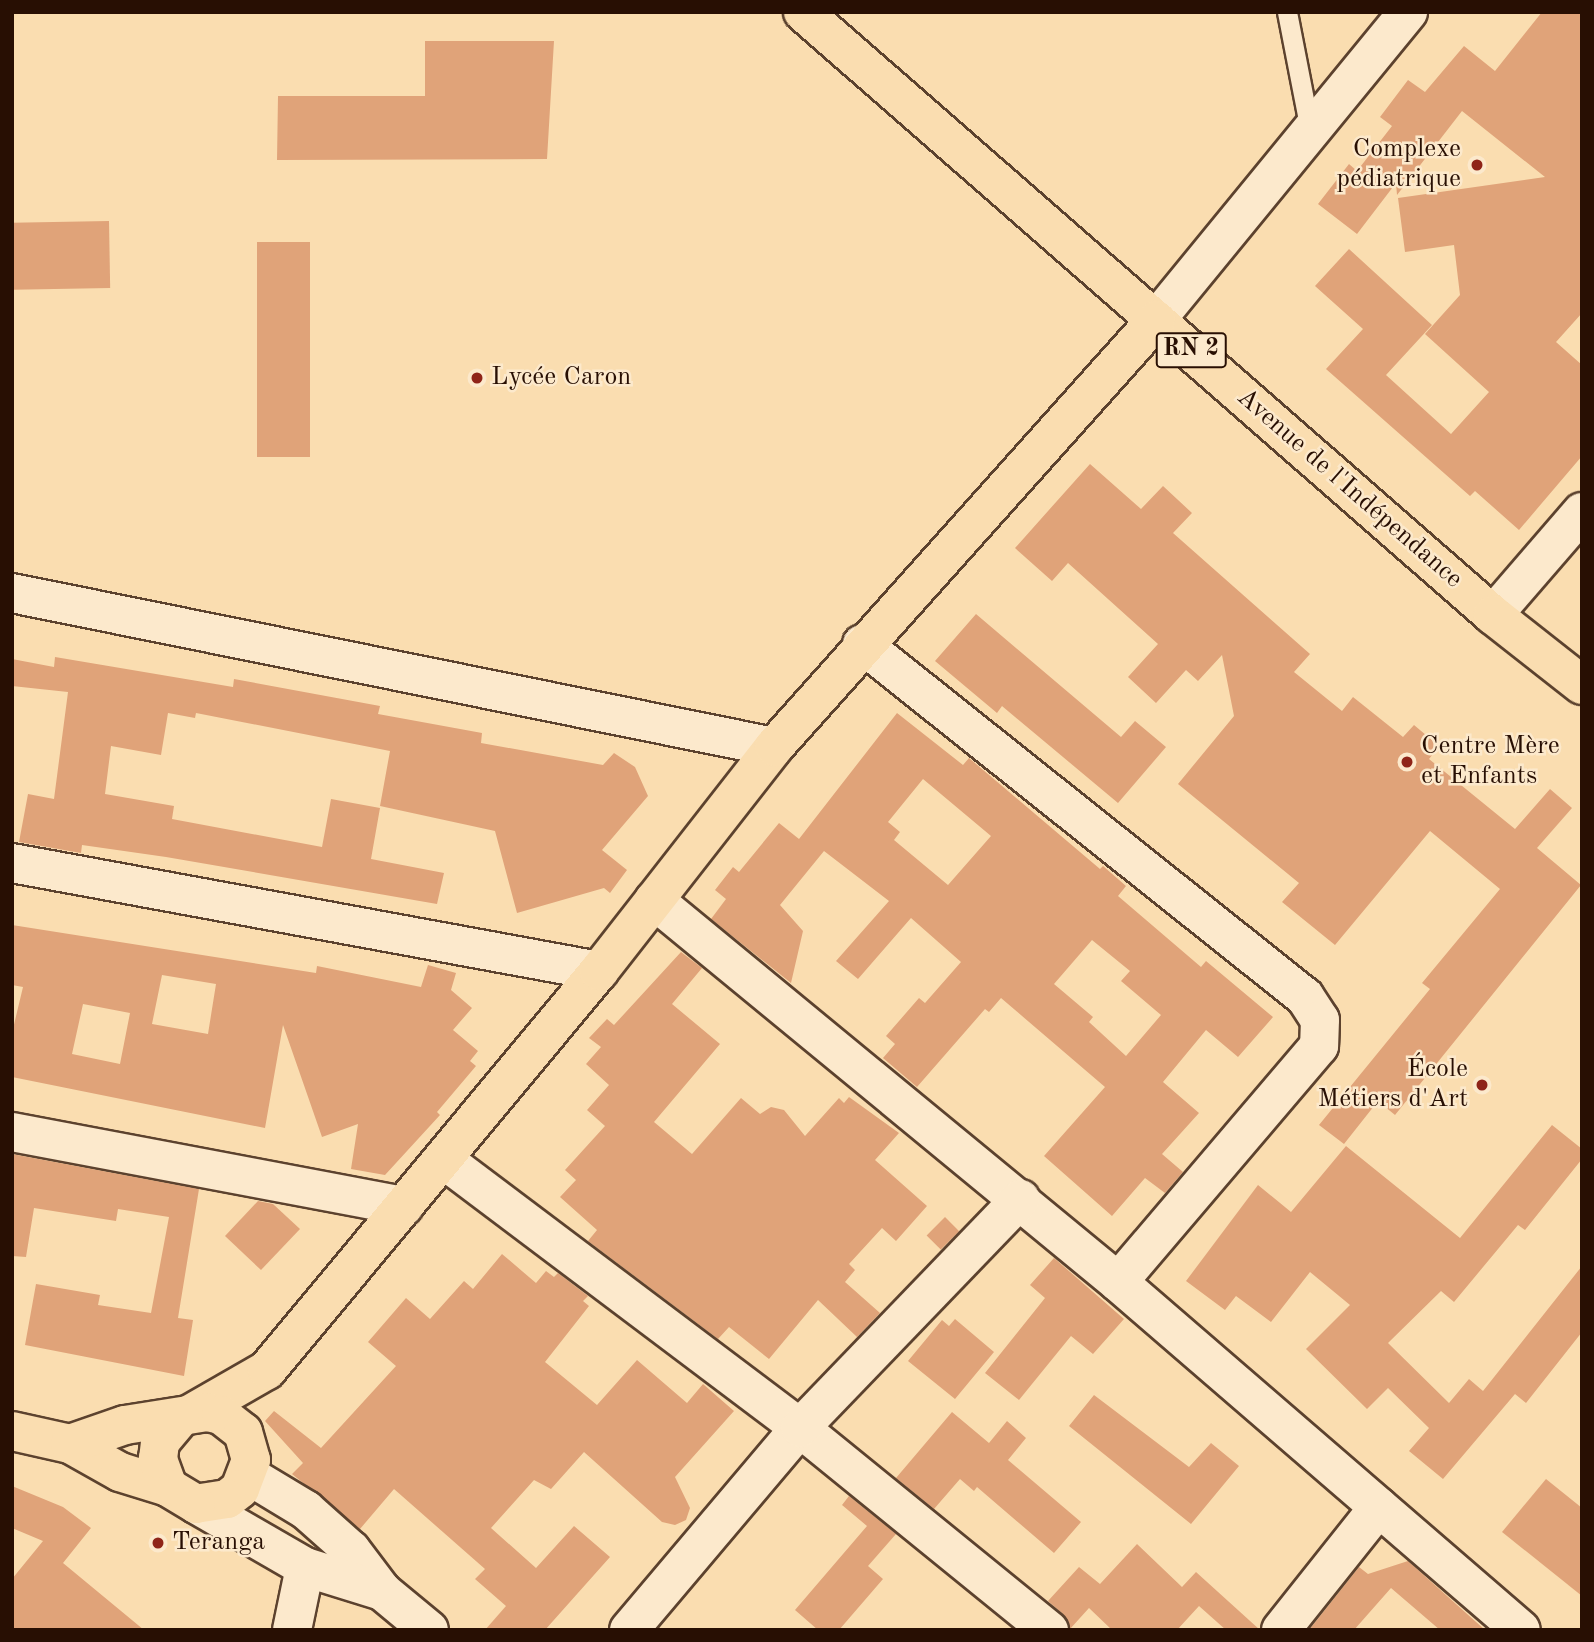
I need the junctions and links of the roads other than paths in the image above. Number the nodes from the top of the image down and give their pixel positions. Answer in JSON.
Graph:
{"nodes":[{"id":1,"x":803,"y":12,"type":"edge"},
{"id":2,"x":1287,"y":12,"type":"edge"},
{"id":3,"x":1408,"y":12,"type":"edge"},
{"id":4,"x":1311,"y":131,"type":"junction"},
{"id":5,"x":1156,"y":320,"type":"junction"},
{"id":6,"x":1582,"y":512,"type":"edge"},
{"id":7,"x":12,"y":593,"type":"edge"},
{"id":8,"x":1493,"y":615,"type":"junction"},
{"id":9,"x":862,"y":644,"type":"junction"},
{"id":10,"x":1582,"y":685,"type":"edge"},
{"id":11,"x":774,"y":747,"type":"junction"},
{"id":12,"x":12,"y":863,"type":"edge"},
{"id":13,"x":654,"y":900,"type":"junction"},
{"id":14,"x":599,"y":971,"type":"junction"},
{"id":15,"x":12,"y":1132,"type":"edge"},
{"id":16,"x":443,"y":1159,"type":"junction"},
{"id":17,"x":1020,"y":1199,"type":"junction"},
{"id":18,"x":404,"y":1206,"type":"junction"},
{"id":19,"x":1118,"y":1282,"type":"junction"},
{"id":20,"x":267,"y":1370,"type":"junction"},
{"id":21,"x":186,"y":1416,"type":"junction"},
{"id":22,"x":800,"y":1428,"type":"junction"},
{"id":23,"x":12,"y":1431,"type":"edge"},
{"id":24,"x":70,"y":1444,"type":"junction"},
{"id":25,"x":249,"y":1460,"type":"junction"},
{"id":26,"x":182,"y":1496,"type":"junction"},
{"id":27,"x":1379,"y":1507,"type":"junction"},
{"id":28,"x":305,"y":1567,"type":"junction"},
{"id":29,"x":382,"y":1591,"type":"junction"},
{"id":30,"x":292,"y":1630,"type":"edge"},
{"id":31,"x":429,"y":1630,"type":"edge"},
{"id":32,"x":629,"y":1630,"type":"edge"},
{"id":33,"x":1049,"y":1630,"type":"edge"},
{"id":34,"x":1281,"y":1630,"type":"edge"},
{"id":35,"x":1521,"y":1630,"type":"edge"}],
"edges":[{"from":1,"to":5,"type":"main road","name":"Avenue de l'Indépendance","number":"RN 2"},
{"from":2,"to":4,"type":"lane"},
{"from":3,"to":4,"type":"street"},
{"from":4,"to":5,"type":"street"},
{"from":5,"to":8,"type":"main road","name":"Avenue de l'Indépendance","number":"RN 2"},
{"from":5,"to":9,"type":"main road"},
{"from":6,"to":8,"type":"street"},
{"from":7,"to":11,"type":"street"},
{"from":8,"to":10,"type":"main road","name":"Avenue de l'Indépendance","number":"RN 2"},
{"from":9,"to":11,"type":"main road"},
{"from":9,"to":19,"type":"street"},
{"from":11,"to":13,"type":"main road"},
{"from":12,"to":14,"type":"street"},
{"from":13,"to":14,"type":"main road"},
{"from":13,"to":17,"type":"street"},
{"from":14,"to":16,"type":"main road"},
{"from":15,"to":18,"type":"street"},
{"from":16,"to":18,"type":"main road"},
{"from":16,"to":22,"type":"street"},
{"from":17,"to":19,"type":"street"},
{"from":17,"to":22,"type":"street"},
{"from":18,"to":20,"type":"main road"},
{"from":19,"to":27,"type":"street"},
{"from":20,"to":21,"type":"main road"},
{"from":20,"to":25,"type":"main road"},
{"from":21,"to":24,"type":"main road"},
{"from":21,"to":25,"type":"main road"},
{"from":21,"to":26,"type":"main road"},
{"from":22,"to":32,"type":"street"},
{"from":22,"to":33,"type":"street"},
{"from":23,"to":24,"type":"main road"},
{"from":24,"to":26,"type":"main road"},
{"from":25,"to":26,"type":"main road"},
{"from":25,"to":29,"type":"street"},
{"from":26,"to":28,"type":"street"},
{"from":27,"to":34,"type":"street"},
{"from":27,"to":35,"type":"street"},
{"from":28,"to":29,"type":"street"},
{"from":28,"to":30,"type":"street"},
{"from":29,"to":31,"type":"street"}]}
